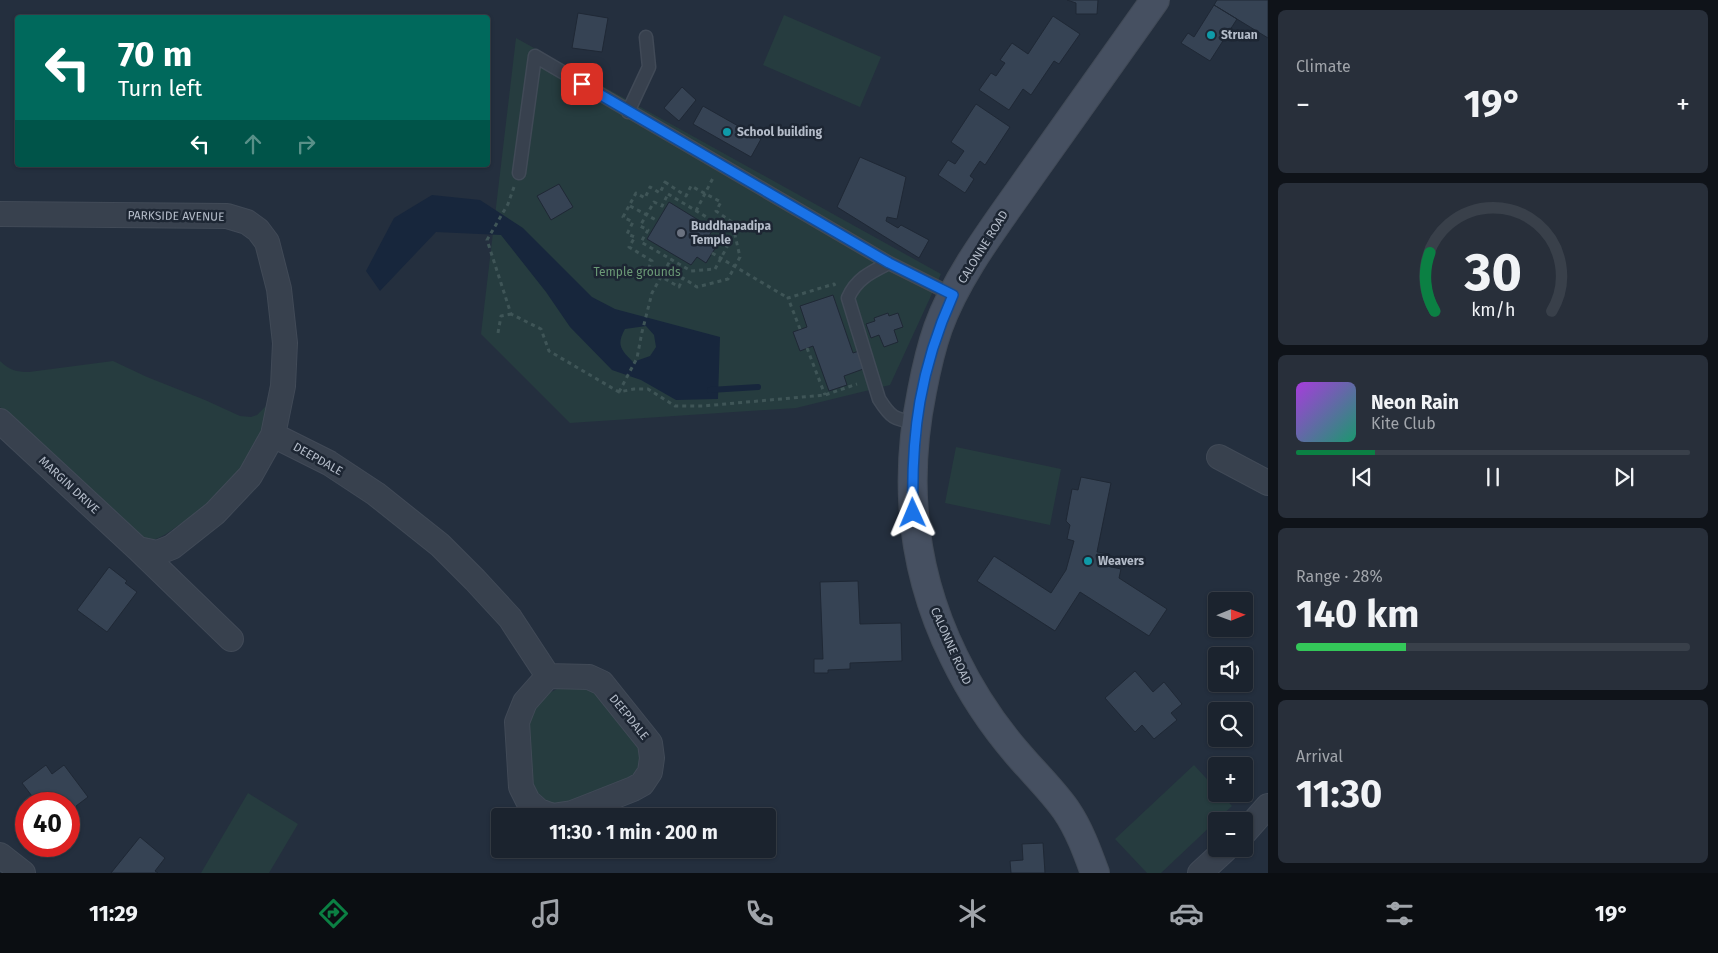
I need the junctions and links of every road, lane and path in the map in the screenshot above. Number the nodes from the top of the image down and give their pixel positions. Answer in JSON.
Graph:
{"nodes":[{"id":1,"x":1155,"y":0,"type":"edge"},
{"id":2,"x":646,"y":37,"type":"dead end"},
{"id":3,"x":628,"y":112,"type":"junction"},
{"id":4,"x":520,"y":173,"type":"dead end"},
{"id":5,"x":706,"y":194,"type":"junction"},
{"id":6,"x":508,"y":204,"type":"dead end"},
{"id":7,"x":630,"y":206,"type":"junction"},
{"id":8,"x":696,"y":211,"type":"junction"},
{"id":9,"x":0,"y":214,"type":"edge"},
{"id":10,"x":647,"y":215,"type":"junction"},
{"id":11,"x":658,"y":221,"type":"dead end"},
{"id":12,"x":712,"y":252,"type":"dead end"},
{"id":13,"x":671,"y":259,"type":"junction"},
{"id":14,"x":722,"y":259,"type":"junction"},
{"id":15,"x":889,"y":263,"type":"junction"},
{"id":16,"x":735,"y":267,"type":"junction"},
{"id":17,"x":661,"y":277,"type":"junction"},
{"id":18,"x":953,"y":295,"type":"junction"},
{"id":19,"x":788,"y":298,"type":"junction"},
{"id":20,"x":848,"y":298,"type":"junction"},
{"id":21,"x":511,"y":314,"type":"junction"},
{"id":22,"x":800,"y":329,"type":"dead end"},
{"id":23,"x":498,"y":333,"type":"dead end"},
{"id":24,"x":808,"y":348,"type":"dead end"},
{"id":25,"x":872,"y":378,"type":"junction"},
{"id":26,"x":619,"y":392,"type":"junction"},
{"id":27,"x":825,"y":395,"type":"junction"},
{"id":28,"x":0,"y":421,"type":"edge"},
{"id":29,"x":916,"y":423,"type":"junction"},
{"id":30,"x":273,"y":435,"type":"junction"},
{"id":31,"x":1219,"y":457,"type":"dead end"},
{"id":32,"x":1268,"y":483,"type":"edge"},
{"id":33,"x":138,"y":549,"type":"junction"},
{"id":34,"x":231,"y":639,"type":"dead end"},
{"id":35,"x":548,"y":676,"type":"junction"},
{"id":36,"x":1268,"y":806,"type":"edge"},
{"id":37,"x":1253,"y":823,"type":"edge"},
{"id":38,"x":0,"y":855,"type":"edge"},
{"id":39,"x":1217,"y":857,"type":"edge"},
{"id":40,"x":23,"y":873,"type":"edge"},
{"id":41,"x":1095,"y":873,"type":"edge"},
{"id":42,"x":1200,"y":873,"type":"edge"}],
"edges":[{"from":1,"to":18,"type":"street","name":"CALONNE ROAD"},
{"from":2,"to":3,"type":"lane"},
{"from":3,"to":4,"type":"lane"},
{"from":3,"to":15,"type":"lane"},
{"from":5,"to":7,"type":"path"},
{"from":5,"to":8,"type":"path"},
{"from":5,"to":16,"type":"path"},
{"from":6,"to":21,"type":"path"},
{"from":7,"to":10,"type":"path"},
{"from":7,"to":17,"type":"path"},
{"from":8,"to":10,"type":"path"},
{"from":8,"to":14,"type":"path"},
{"from":9,"to":30,"type":"street","name":"PARKSIDE AVENUE"},
{"from":10,"to":11,"type":"path"},
{"from":10,"to":13,"type":"path"},
{"from":12,"to":14,"type":"path"},
{"from":13,"to":14,"type":"path"},
{"from":13,"to":17,"type":"path"},
{"from":14,"to":16,"type":"path"},
{"from":15,"to":18,"type":"lane"},
{"from":15,"to":20,"type":"lane"},
{"from":16,"to":17,"type":"path"},
{"from":16,"to":19,"type":"path"},
{"from":17,"to":26,"type":"path"},
{"from":18,"to":29,"type":"street","name":"CALONNE ROAD"},
{"from":19,"to":20,"type":"path"},
{"from":19,"to":22,"type":"path"},
{"from":20,"to":25,"type":"lane"},
{"from":21,"to":23,"type":"path"},
{"from":21,"to":26,"type":"path"},
{"from":24,"to":27,"type":"path"},
{"from":25,"to":27,"type":"path"},
{"from":25,"to":29,"type":"lane"},
{"from":26,"to":27,"type":"path"},
{"from":28,"to":33,"type":"street","name":"MARGIN DRIVE"},
{"from":29,"to":41,"type":"street","name":"CALONNE ROAD"},
{"from":30,"to":33,"type":"street"},
{"from":30,"to":35,"type":"street","name":"DEEPDALE"},
{"from":31,"to":32,"type":"street"},
{"from":33,"to":34,"type":"street","name":"MARGIN DRIVE"},
{"from":35,"to":35,"type":"street","name":"DEEPDALE"},
{"from":36,"to":37,"type":"street"},
{"from":38,"to":40,"type":"street"},
{"from":39,"to":42,"type":"street"}]}
